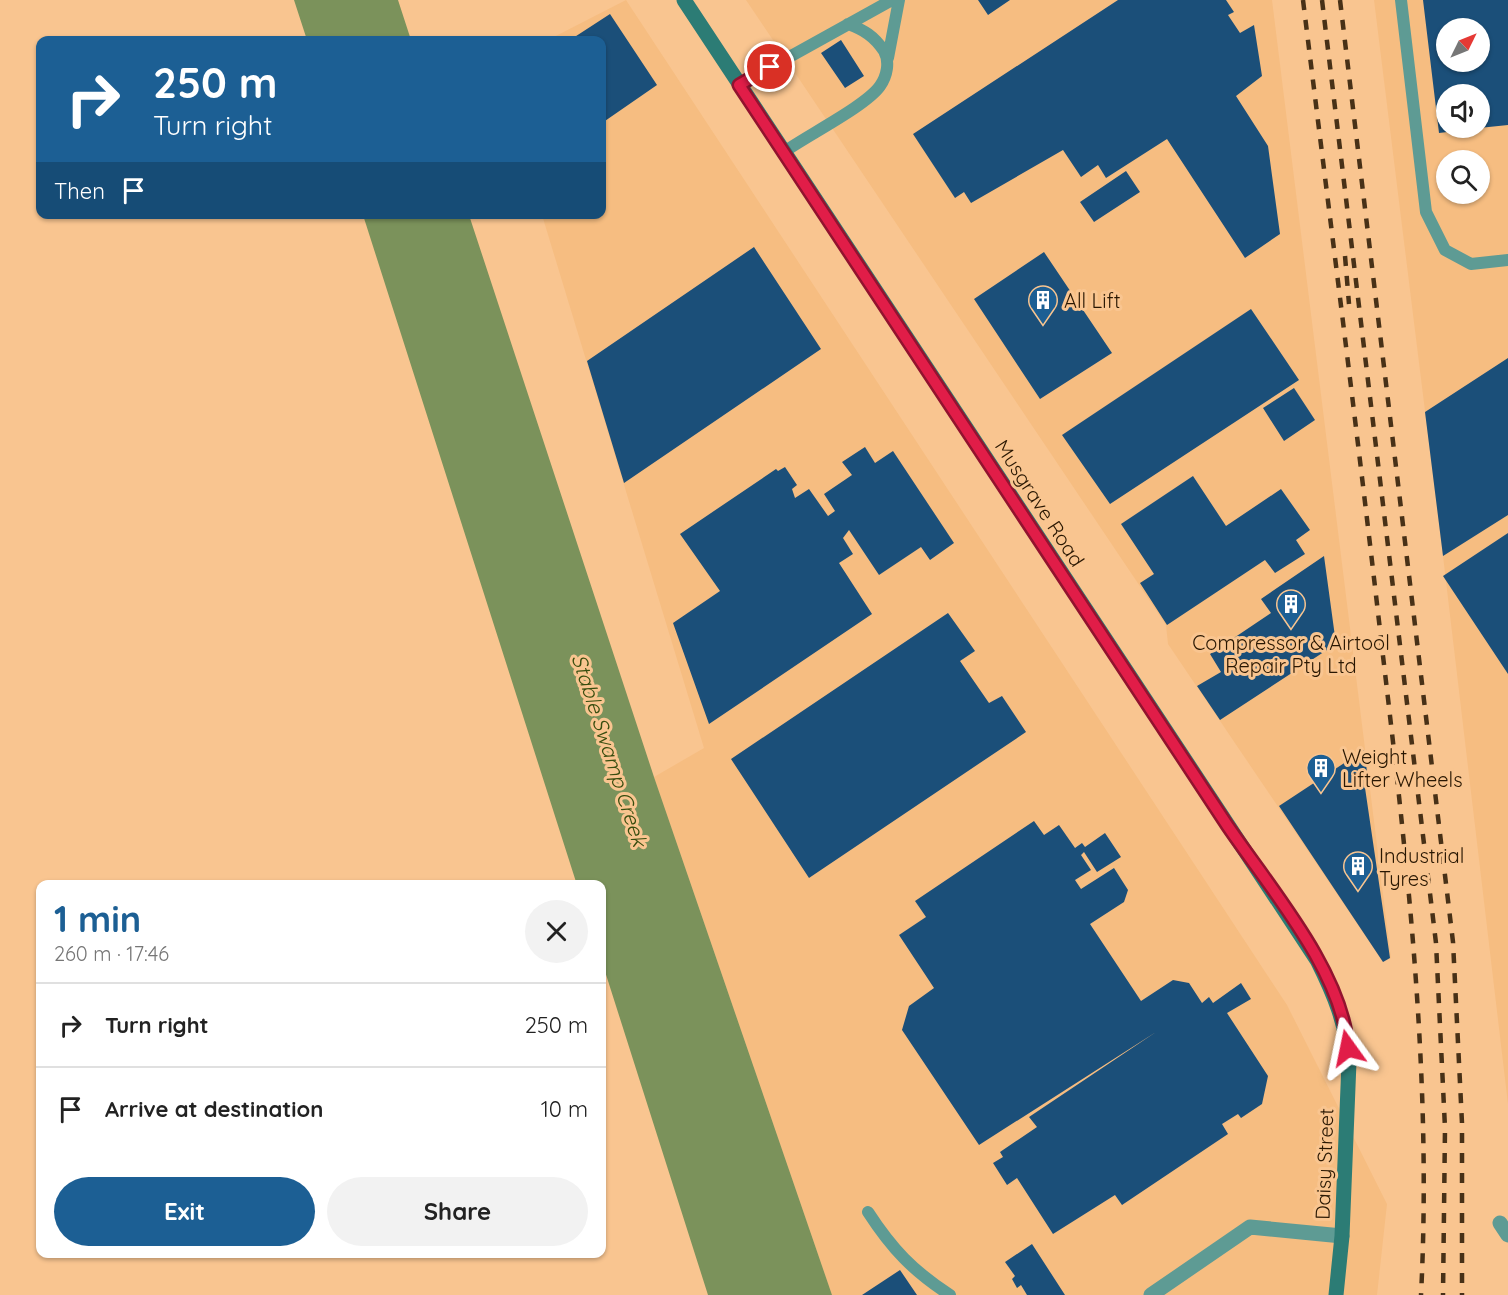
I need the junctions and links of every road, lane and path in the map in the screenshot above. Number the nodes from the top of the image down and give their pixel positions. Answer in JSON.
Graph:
{"nodes":[{"id":1,"x":684,"y":0,"type":"edge"},
{"id":2,"x":891,"y":0,"type":"edge"},
{"id":3,"x":899,"y":0,"type":"edge"},
{"id":4,"x":1401,"y":0,"type":"edge"},
{"id":5,"x":848,"y":24,"type":"junction"},
{"id":6,"x":888,"y":58,"type":"junction"},
{"id":7,"x":739,"y":85,"type":"junction"},
{"id":8,"x":784,"y":152,"type":"junction"},
{"id":9,"x":1508,"y":260,"type":"edge"},
{"id":10,"x":1347,"y":1035,"type":"joint"},
{"id":11,"x":868,"y":1212,"type":"dead end"},
{"id":12,"x":1342,"y":1236,"type":"junction"},
{"id":13,"x":950,"y":1295,"type":"edge"},
{"id":14,"x":1150,"y":1295,"type":"edge"},
{"id":15,"x":1336,"y":1295,"type":"edge"}],
"edges":[{"from":1,"to":7,"type":"street","name":"Musgrave Road"},
{"from":2,"to":5,"type":"lane"},
{"from":3,"to":6,"type":"lane"},
{"from":4,"to":9,"type":"lane"},
{"from":5,"to":6,"type":"lane"},
{"from":5,"to":7,"type":"lane"},
{"from":6,"to":8,"type":"lane"},
{"from":7,"to":8,"type":"street","name":"Musgrave Road"},
{"from":8,"to":10,"type":"street","name":"Musgrave Road"},
{"from":10,"to":12,"type":"street","name":"Daisy Street"},
{"from":11,"to":13,"type":"lane"},
{"from":12,"to":14,"type":"street"},
{"from":12,"to":15,"type":"street","name":"Daisy Street"}]}
